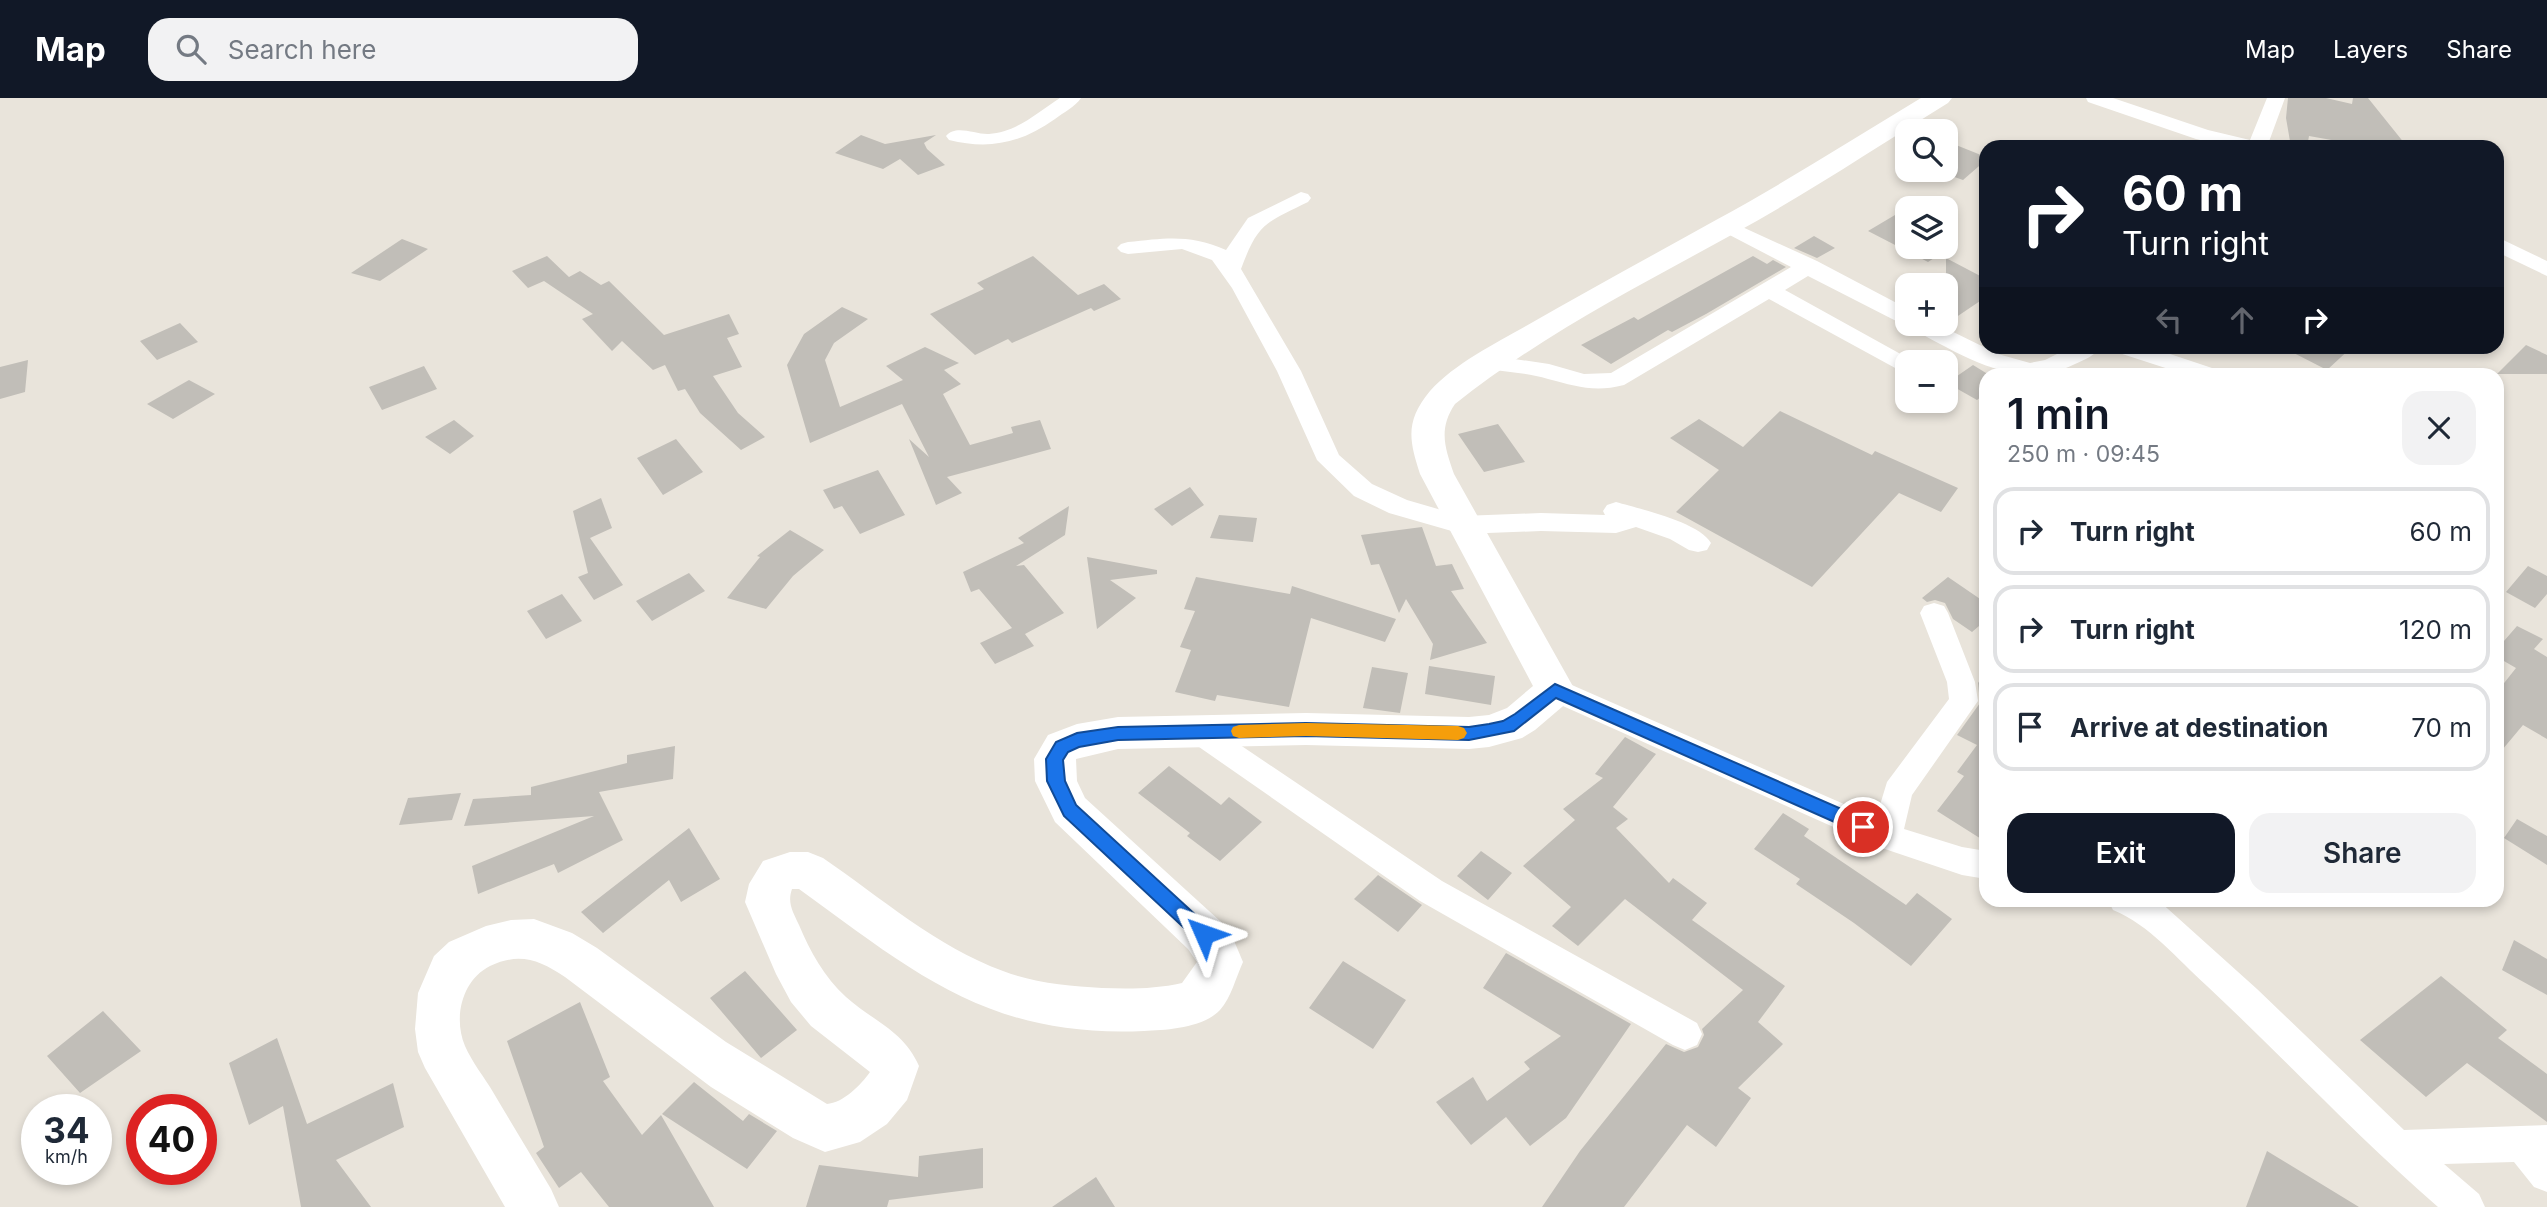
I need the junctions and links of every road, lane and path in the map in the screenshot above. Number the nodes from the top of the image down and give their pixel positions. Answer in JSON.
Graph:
{"nodes":[{"id":1,"x":1072,"y":98,"type":"edge"},
{"id":2,"x":1939,"y":98,"type":"edge"},
{"id":3,"x":2095,"y":98,"type":"edge"},
{"id":4,"x":2276,"y":98,"type":"edge"},
{"id":5,"x":956,"y":136,"type":"dead end"},
{"id":6,"x":2226,"y":140,"type":"edge"},
{"id":7,"x":2260,"y":140,"type":"edge"},
{"id":8,"x":1301,"y":198,"type":"dead end"},
{"id":9,"x":1727,"y":226,"type":"junction"},
{"id":10,"x":2504,"y":247,"type":"edge"},
{"id":11,"x":1128,"y":248,"type":"dead end"},
{"id":12,"x":1809,"y":266,"type":"junction"},
{"id":13,"x":1231,"y":268,"type":"junction"},
{"id":14,"x":2547,"y":270,"type":"edge"},
{"id":15,"x":1769,"y":290,"type":"junction"},
{"id":16,"x":1895,"y":311,"type":"edge"},
{"id":17,"x":1945,"y":336,"type":"edge"},
{"id":18,"x":1970,"y":348,"type":"junction"},
{"id":19,"x":1979,"y":352,"type":"edge"},
{"id":20,"x":1983,"y":354,"type":"edge"},
{"id":21,"x":2076,"y":354,"type":"edge"},
{"id":22,"x":2146,"y":354,"type":"edge"},
{"id":23,"x":1958,"y":356,"type":"edge"},
{"id":24,"x":1895,"y":361,"type":"edge"},
{"id":25,"x":1487,"y":362,"type":"junction"},
{"id":26,"x":2021,"y":368,"type":"edge"},
{"id":27,"x":2038,"y":368,"type":"edge"},
{"id":28,"x":2189,"y":368,"type":"edge"},
{"id":29,"x":1454,"y":518,"type":"junction"},
{"id":30,"x":1698,"y":543,"type":"dead end"},
{"id":31,"x":1934,"y":613,"type":"dead end"},
{"id":32,"x":1555,"y":690,"type":"junction"},
{"id":33,"x":1199,"y":733,"type":"junction"},
{"id":34,"x":1887,"y":837,"type":"junction"},
{"id":35,"x":1979,"y":864,"type":"edge"},
{"id":36,"x":2141,"y":907,"type":"edge"},
{"id":37,"x":1685,"y":1034,"type":"dead end"},
{"id":38,"x":2535,"y":1144,"type":"edge"},
{"id":39,"x":2397,"y":1148,"type":"junction"},
{"id":40,"x":2547,"y":1174,"type":"edge"},
{"id":41,"x":533,"y":1207,"type":"edge"},
{"id":42,"x":2466,"y":1207,"type":"edge"}],
"edges":[{"from":1,"to":5,"type":"street"},
{"from":2,"to":9,"type":"street"},
{"from":3,"to":6,"type":"street"},
{"from":4,"to":7,"type":"street"},
{"from":8,"to":13,"type":"street"},
{"from":9,"to":12,"type":"street"},
{"from":9,"to":25,"type":"street"},
{"from":10,"to":14,"type":"street"},
{"from":11,"to":13,"type":"street"},
{"from":12,"to":15,"type":"street"},
{"from":12,"to":16,"type":"street"},
{"from":13,"to":29,"type":"street"},
{"from":15,"to":24,"type":"street"},
{"from":15,"to":25,"type":"street"},
{"from":17,"to":18,"type":"street"},
{"from":18,"to":19,"type":"street"},
{"from":18,"to":23,"type":"street"},
{"from":20,"to":26,"type":"street"},
{"from":21,"to":27,"type":"street"},
{"from":22,"to":28,"type":"street"},
{"from":25,"to":29,"type":"street"},
{"from":29,"to":30,"type":"street"},
{"from":29,"to":32,"type":"street"},
{"from":31,"to":34,"type":"street"},
{"from":32,"to":33,"type":"street"},
{"from":32,"to":34,"type":"street"},
{"from":33,"to":37,"type":"street"},
{"from":33,"to":41,"type":"street"},
{"from":34,"to":35,"type":"street"},
{"from":36,"to":39,"type":"street"},
{"from":38,"to":39,"type":"street"},
{"from":38,"to":40,"type":"street"},
{"from":39,"to":42,"type":"street"}]}
